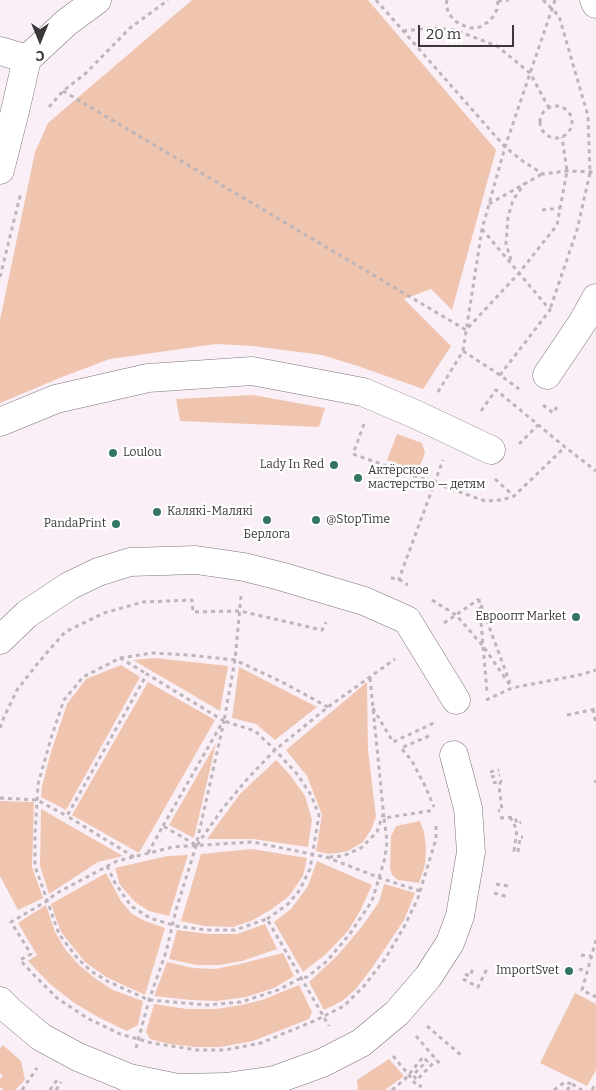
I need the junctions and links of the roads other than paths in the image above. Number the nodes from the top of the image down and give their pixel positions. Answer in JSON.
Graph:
{"nodes":[{"id":1,"x":97,"y":0,"type":"edge"},
{"id":2,"x":594,"y":0,"type":"edge"},
{"id":3,"x":596,"y":4,"type":"edge"},
{"id":4,"x":0,"y":51,"type":"edge"},
{"id":5,"x":28,"y":59,"type":"junction"},
{"id":6,"x":0,"y":170,"type":"edge"},
{"id":7,"x":596,"y":298,"type":"edge"},
{"id":8,"x":547,"y":375,"type":"dead end"},
{"id":9,"x":0,"y":422,"type":"edge"},
{"id":10,"x":490,"y":462,"type":"road end"},
{"id":11,"x":0,"y":640,"type":"edge"},
{"id":12,"x":458,"y":708,"type":"road end"},
{"id":13,"x":454,"y":755,"type":"dead end"},
{"id":14,"x":0,"y":1001,"type":"edge"}],
"edges":[{"from":1,"to":5,"type":"lane"},
{"from":2,"to":3,"type":"lane"},
{"from":4,"to":5,"type":"lane"},
{"from":5,"to":6,"type":"lane"},
{"from":7,"to":8,"type":"lane"},
{"from":9,"to":10,"type":"lane"},
{"from":11,"to":12,"type":"lane"},
{"from":13,"to":14,"type":"lane"}]}
